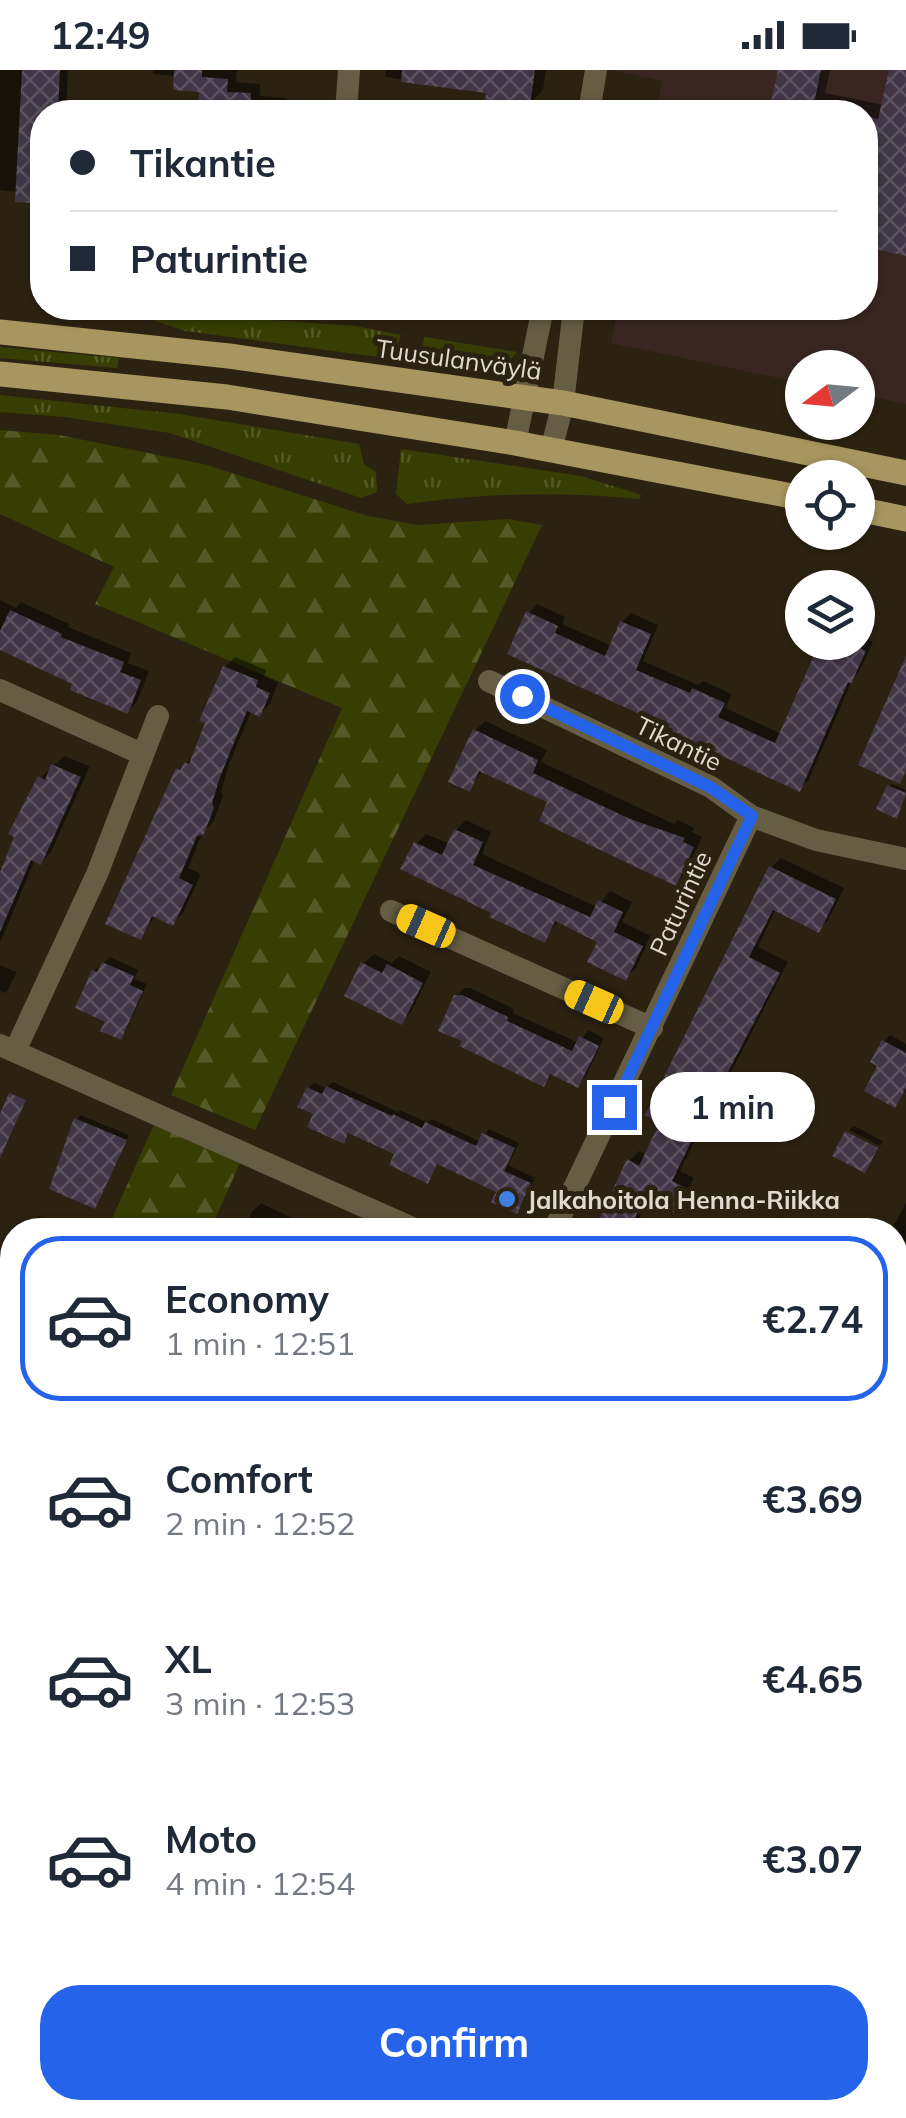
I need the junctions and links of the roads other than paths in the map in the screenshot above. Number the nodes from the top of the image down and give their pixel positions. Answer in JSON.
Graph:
{"nodes":[{"id":1,"x":349,"y":70,"type":"edge"},
{"id":2,"x":596,"y":70,"type":"edge"},
{"id":3,"x":347,"y":100,"type":"edge"},
{"id":4,"x":591,"y":100,"type":"edge"},
{"id":5,"x":540,"y":320,"type":"edge"},
{"id":6,"x":572,"y":320,"type":"edge"},
{"id":7,"x":0,"y":332,"type":"edge"},
{"id":8,"x":0,"y":374,"type":"edge"},
{"id":9,"x":524,"y":398,"type":"junction"},
{"id":10,"x":562,"y":404,"type":"junction"},
{"id":11,"x":515,"y":443,"type":"junction"},
{"id":12,"x":552,"y":450,"type":"junction"},
{"id":13,"x":906,"y":473,"type":"edge"},
{"id":14,"x":785,"y":495,"type":"edge"},
{"id":15,"x":875,"y":513,"type":"edge"},
{"id":16,"x":906,"y":519,"type":"edge"},
{"id":17,"x":488,"y":681,"type":"dead end"},
{"id":18,"x":0,"y":690,"type":"edge"},
{"id":19,"x":158,"y":716,"type":"dead end"},
{"id":20,"x":142,"y":754,"type":"junction"},
{"id":21,"x":752,"y":816,"type":"junction"},
{"id":22,"x":906,"y":859,"type":"edge"},
{"id":23,"x":390,"y":911,"type":"dead end"},
{"id":24,"x":652,"y":1028,"type":"junction"},
{"id":25,"x":8,"y":1048,"type":"edge"},
{"id":26,"x":391,"y":1218,"type":"edge"},
{"id":27,"x":560,"y":1218,"type":"edge"}],
"edges":[{"from":1,"to":3,"type":"street"},
{"from":2,"to":4,"type":"street"},
{"from":5,"to":9,"type":"street"},
{"from":6,"to":10,"type":"street"},
{"from":7,"to":9,"type":"main road","name":"Tuusulanväylä"},
{"from":8,"to":11,"type":"main road"},
{"from":9,"to":10,"type":"main road","name":"Tuusulanväylä"},
{"from":9,"to":11,"type":"street"},
{"from":10,"to":12,"type":"street"},
{"from":10,"to":13,"type":"main road","name":"Tuusulanväylä"},
{"from":11,"to":12,"type":"main road"},
{"from":12,"to":14,"type":"main road"},
{"from":15,"to":16,"type":"main road"},
{"from":17,"to":21,"type":"street","name":"Tikantie"},
{"from":18,"to":20,"type":"street"},
{"from":19,"to":20,"type":"street"},
{"from":20,"to":25,"type":"street"},
{"from":21,"to":22,"type":"street","name":"Tikantie"},
{"from":21,"to":24,"type":"street","name":"Paturintie"},
{"from":23,"to":24,"type":"street"},
{"from":24,"to":27,"type":"street","name":"Paturintie"},
{"from":25,"to":26,"type":"street"}]}
